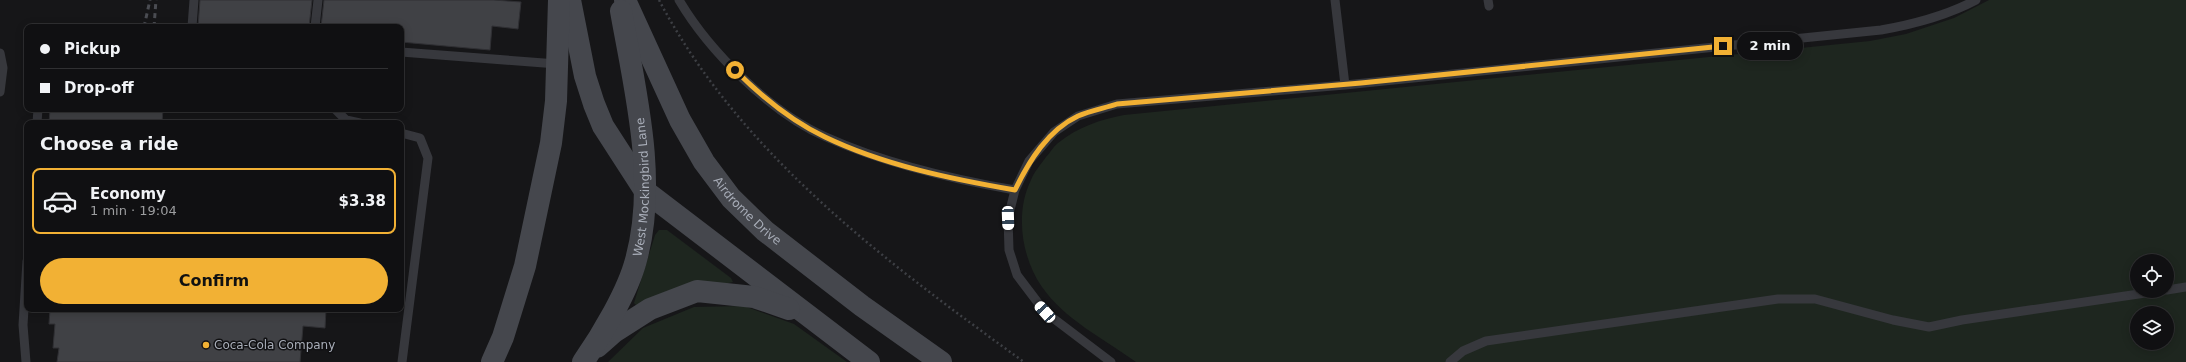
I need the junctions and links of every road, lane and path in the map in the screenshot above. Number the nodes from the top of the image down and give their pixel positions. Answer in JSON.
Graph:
{"nodes":[{"id":1,"x":194,"y":0,"type":"edge"},
{"id":2,"x":318,"y":0,"type":"edge"},
{"id":3,"x":559,"y":0,"type":"edge"},
{"id":4,"x":570,"y":0,"type":"edge"},
{"id":5,"x":619,"y":0,"type":"edge"},
{"id":6,"x":625,"y":0,"type":"edge"},
{"id":7,"x":659,"y":0,"type":"edge"},
{"id":8,"x":679,"y":0,"type":"edge"},
{"id":9,"x":1335,"y":0,"type":"edge"},
{"id":10,"x":1976,"y":0,"type":"edge"},
{"id":11,"x":192,"y":24,"type":"edge"},
{"id":12,"x":316,"y":24,"type":"edge"},
{"id":13,"x":404,"y":52,"type":"edge"},
{"id":14,"x":0,"y":53,"type":"edge"},
{"id":15,"x":557,"y":64,"type":"junction"},
{"id":16,"x":1,"y":69,"type":"edge"},
{"id":17,"x":1345,"y":84,"type":"junction"},
{"id":18,"x":0,"y":92,"type":"edge"},
{"id":19,"x":338,"y":112,"type":"edge"},
{"id":20,"x":346,"y":120,"type":"edge"},
{"id":21,"x":404,"y":134,"type":"edge"},
{"id":22,"x":1015,"y":190,"type":"junction"},
{"id":23,"x":645,"y":191,"type":"junction"},
{"id":24,"x":2186,"y":287,"type":"edge"},
{"id":25,"x":2174,"y":289,"type":"edge"},
{"id":26,"x":2130,"y":295,"type":"edge"},
{"id":27,"x":24,"y":309,"type":"edge"},
{"id":28,"x":808,"y":316,"type":"junction"},
{"id":29,"x":585,"y":360,"type":"edge"},
{"id":30,"x":26,"y":362,"type":"edge"},
{"id":31,"x":402,"y":362,"type":"edge"},
{"id":32,"x":492,"y":362,"type":"edge"},
{"id":33,"x":869,"y":362,"type":"edge"},
{"id":34,"x":941,"y":362,"type":"edge"},
{"id":35,"x":1024,"y":362,"type":"edge"},
{"id":36,"x":1111,"y":362,"type":"edge"},
{"id":37,"x":1450,"y":362,"type":"edge"}],
"edges":[{"from":1,"to":11,"type":"lane"},
{"from":2,"to":12,"type":"lane"},
{"from":3,"to":15,"type":"main road"},
{"from":4,"to":23,"type":"main road"},
{"from":5,"to":23,"type":"main road","name":"West Mockingbird Lane"},
{"from":6,"to":34,"type":"main road","name":"Airdrome Drive"},
{"from":7,"to":35,"type":"path"},
{"from":8,"to":22,"type":"lane"},
{"from":9,"to":17,"type":"lane"},
{"from":10,"to":17,"type":"lane"},
{"from":13,"to":15,"type":"lane"},
{"from":14,"to":16,"type":"lane"},
{"from":15,"to":32,"type":"main road"},
{"from":16,"to":18,"type":"lane"},
{"from":17,"to":22,"type":"lane"},
{"from":19,"to":20,"type":"lane"},
{"from":21,"to":31,"type":"lane"},
{"from":22,"to":36,"type":"lane"},
{"from":23,"to":28,"type":"main road"},
{"from":23,"to":29,"type":"main road","name":"West Mockingbird Lane"},
{"from":24,"to":25,"type":"lane"},
{"from":26,"to":37,"type":"lane"},
{"from":27,"to":30,"type":"lane"},
{"from":28,"to":29,"type":"main road"},
{"from":28,"to":33,"type":"main road"}]}
